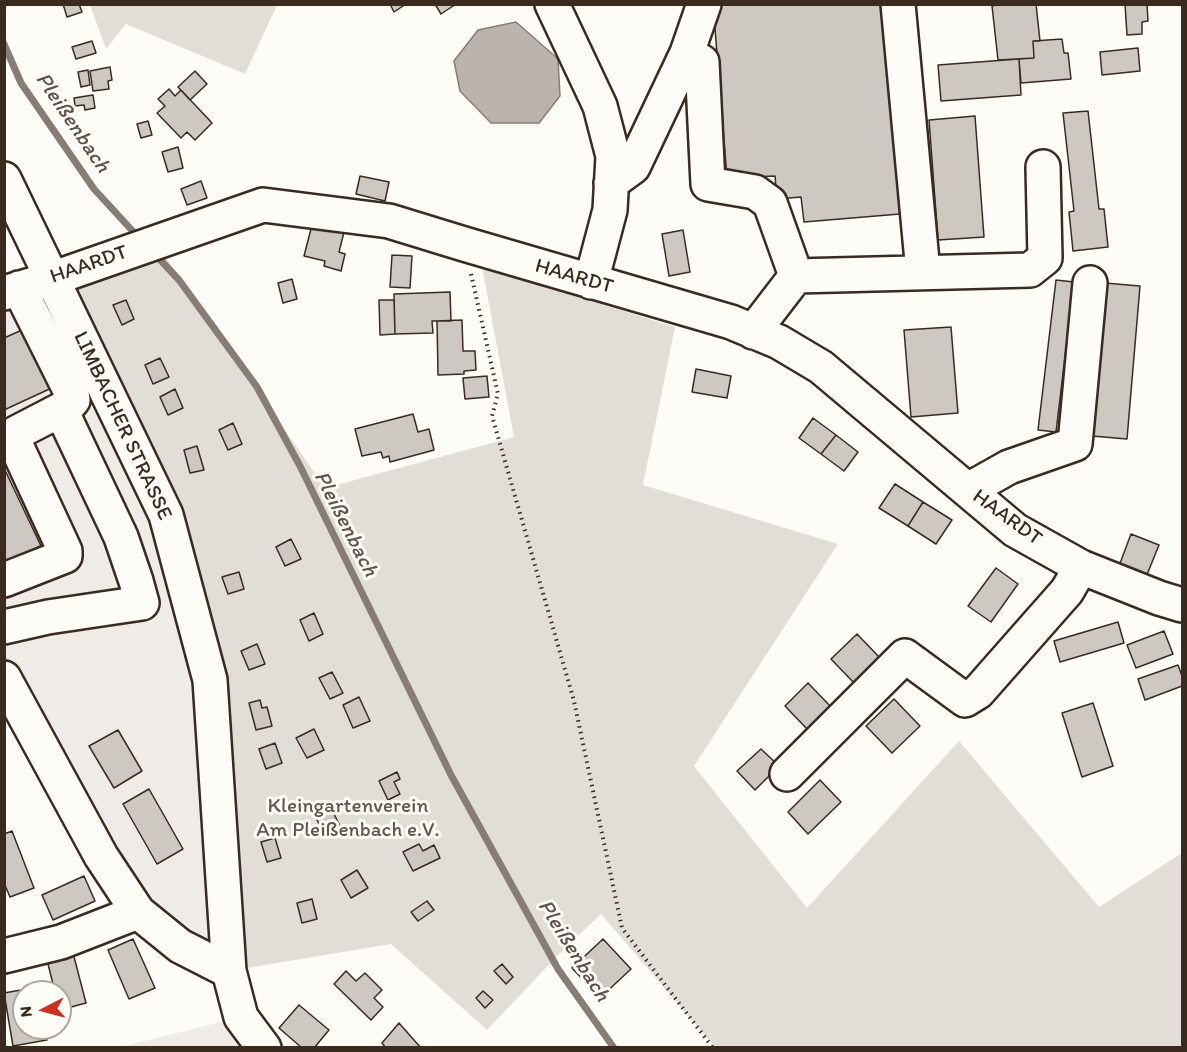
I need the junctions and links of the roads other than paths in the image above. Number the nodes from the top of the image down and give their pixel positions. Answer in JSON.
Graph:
{"nodes":[{"id":1,"x":552,"y":4,"type":"edge"},
{"id":2,"x":704,"y":4,"type":"edge"},
{"id":3,"x":898,"y":4,"type":"edge"},
{"id":4,"x":687,"y":53,"type":"junction"},
{"id":5,"x":1042,"y":167,"type":"dead end"},
{"id":6,"x":4,"y":179,"type":"edge"},
{"id":7,"x":611,"y":183,"type":"junction"},
{"id":8,"x":923,"y":272,"type":"junction"},
{"id":9,"x":796,"y":276,"type":"junction"},
{"id":10,"x":54,"y":278,"type":"junction"},
{"id":11,"x":591,"y":282,"type":"junction"},
{"id":12,"x":1090,"y":283,"type":"dead end"},
{"id":13,"x":12,"y":291,"type":"edge"},
{"id":14,"x":753,"y":332,"type":"junction"},
{"id":15,"x":61,"y":410,"type":"junction"},
{"id":16,"x":968,"y":490,"type":"junction"},
{"id":17,"x":1081,"y":567,"type":"junction"},
{"id":18,"x":4,"y":580,"type":"edge"},
{"id":19,"x":1182,"y":605,"type":"edge"},
{"id":20,"x":4,"y":627,"type":"edge"},
{"id":21,"x":4,"y":678,"type":"edge"},
{"id":22,"x":787,"y":774,"type":"dead end"},
{"id":23,"x":138,"y":912,"type":"junction"},
{"id":24,"x":4,"y":956,"type":"edge"},
{"id":25,"x":229,"y":971,"type":"junction"},
{"id":26,"x":264,"y":1047,"type":"edge"}],
"edges":[{"from":1,"to":7,"type":"street"},
{"from":2,"to":4,"type":"street"},
{"from":3,"to":8,"type":"street"},
{"from":4,"to":7,"type":"street"},
{"from":4,"to":9,"type":"street"},
{"from":5,"to":8,"type":"street"},
{"from":6,"to":10,"type":"street","name":"LIMBACHER STRASSE"},
{"from":7,"to":11,"type":"street"},
{"from":8,"to":9,"type":"street"},
{"from":9,"to":14,"type":"street"},
{"from":10,"to":11,"type":"street","name":"HAARDT"},
{"from":10,"to":13,"type":"street","name":"HAARDT"},
{"from":10,"to":25,"type":"street","name":"LIMBACHER STRASSE"},
{"from":11,"to":14,"type":"street","name":"HAARDT"},
{"from":12,"to":16,"type":"street"},
{"from":13,"to":15,"type":"street"},
{"from":14,"to":16,"type":"street","name":"HAARDT"},
{"from":15,"to":18,"type":"street"},
{"from":15,"to":20,"type":"street"},
{"from":16,"to":17,"type":"street","name":"HAARDT"},
{"from":17,"to":19,"type":"street","name":"HAARDT"},
{"from":17,"to":22,"type":"street"},
{"from":21,"to":23,"type":"street"},
{"from":23,"to":24,"type":"street"},
{"from":23,"to":25,"type":"street"},
{"from":25,"to":26,"type":"street","name":"LIMBACHER STRASSE"}]}
